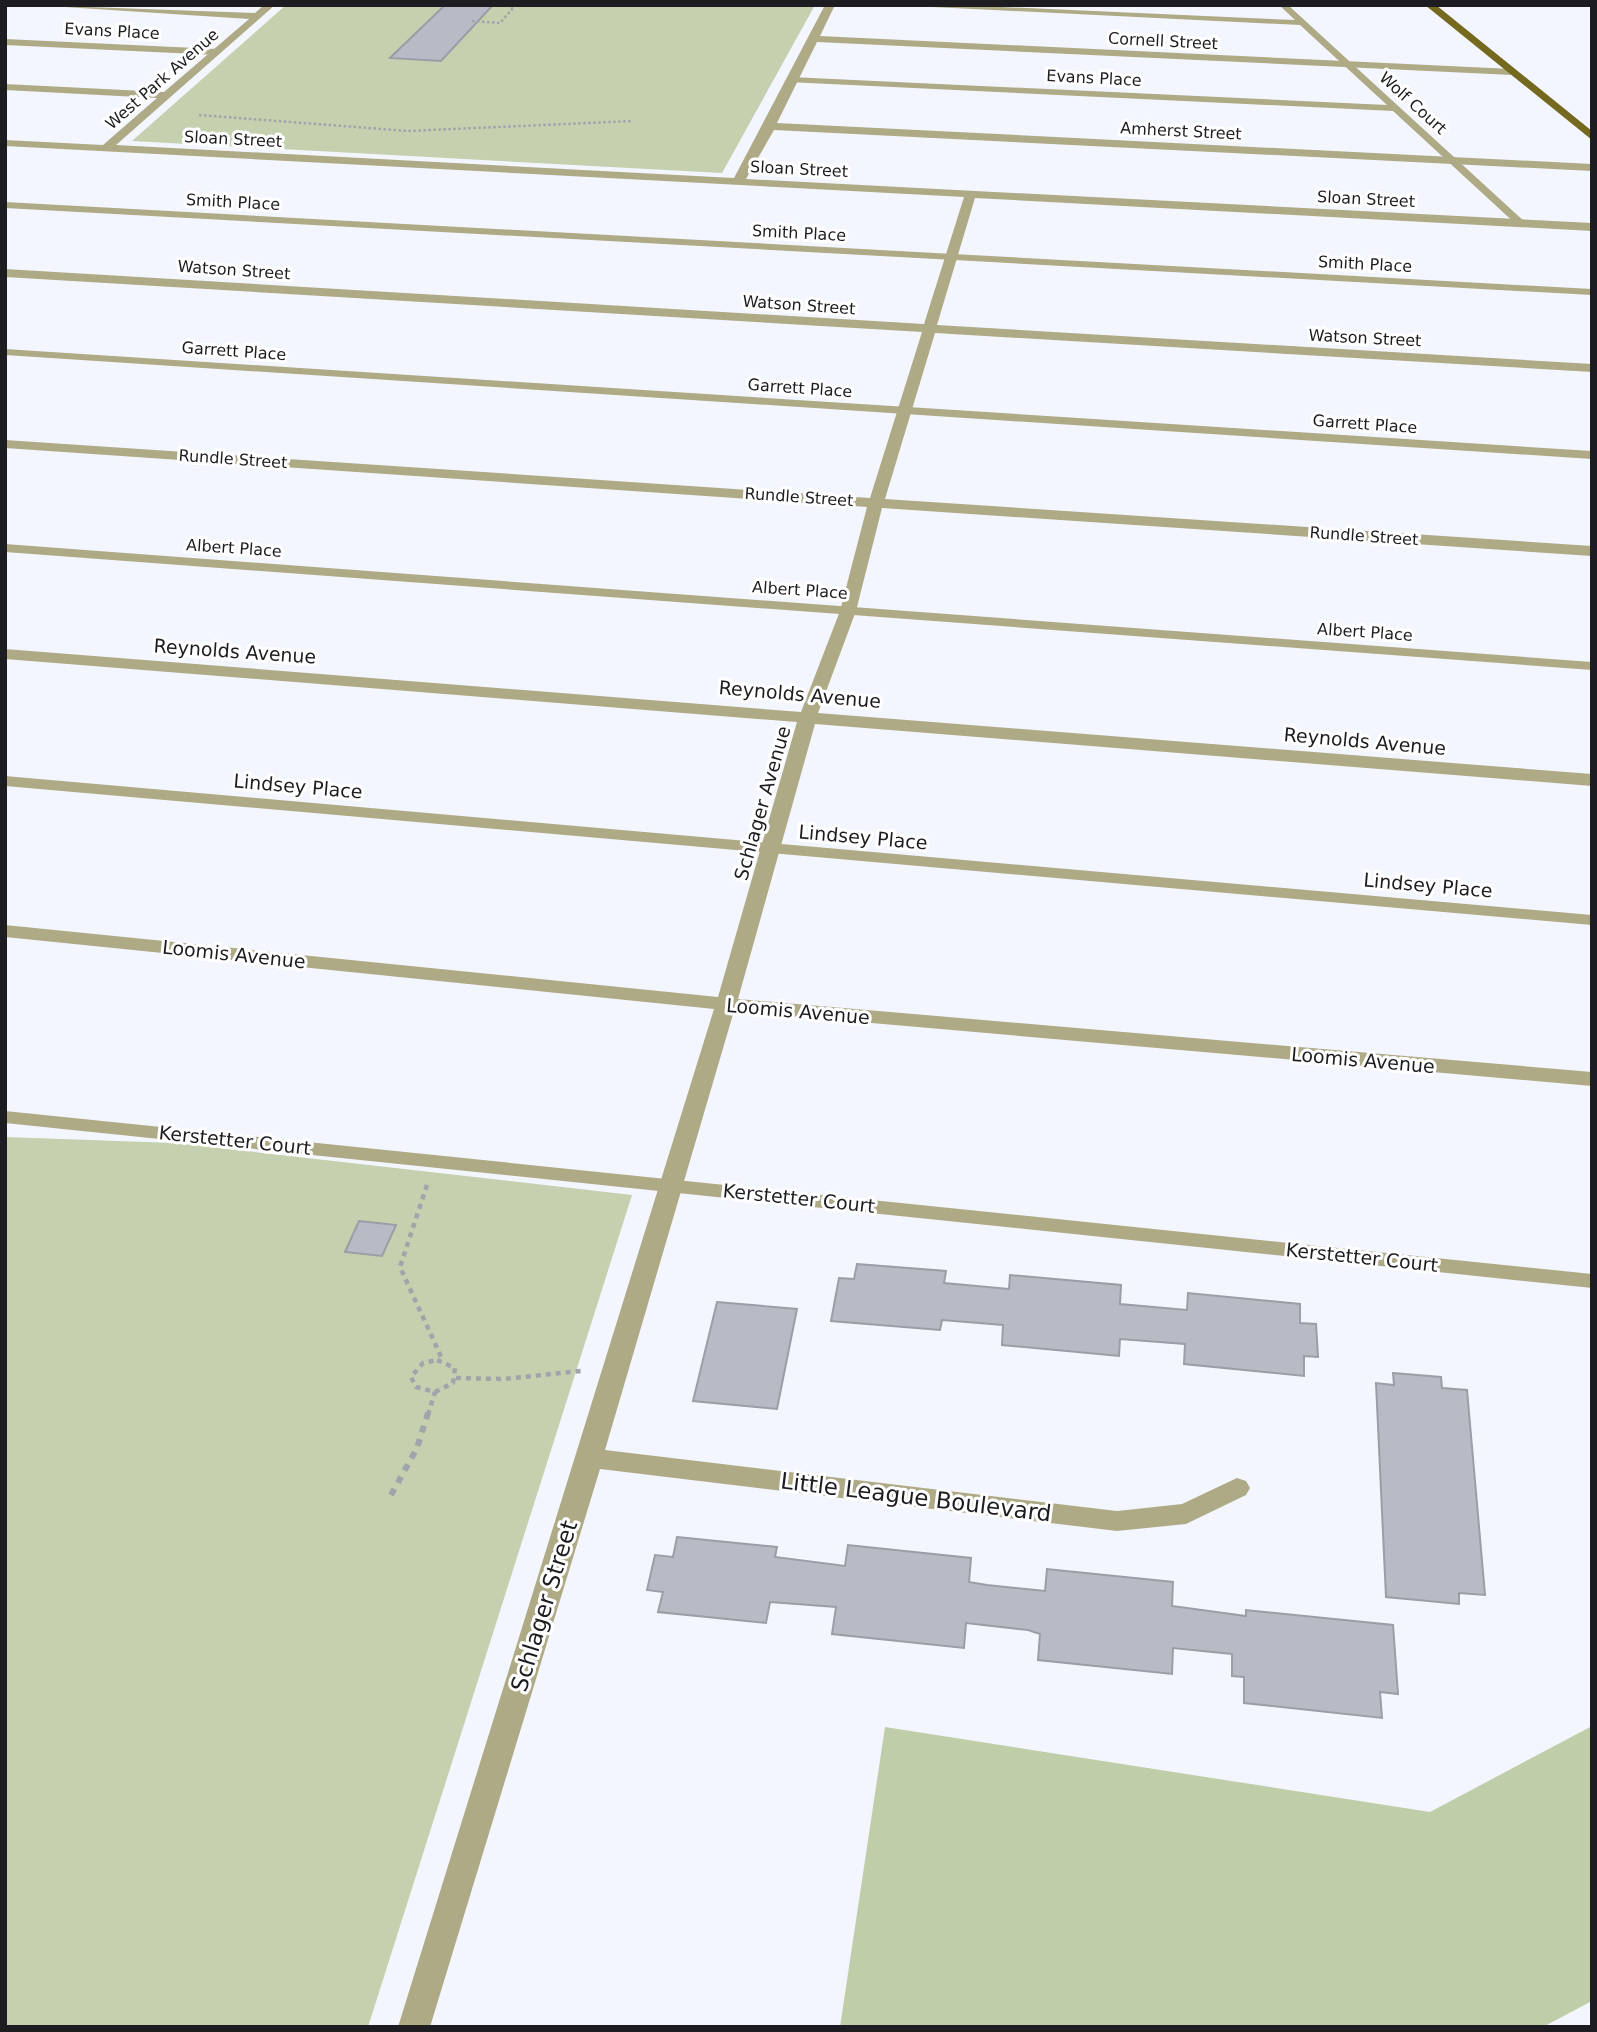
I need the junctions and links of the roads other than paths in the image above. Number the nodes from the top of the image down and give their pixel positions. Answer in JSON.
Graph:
{"nodes":[{"id":1,"x":39,"y":5,"type":"edge"},
{"id":2,"x":270,"y":5,"type":"edge"},
{"id":3,"x":830,"y":5,"type":"edge"},
{"id":4,"x":896,"y":5,"type":"edge"},
{"id":5,"x":1283,"y":5,"type":"edge"},
{"id":6,"x":1430,"y":5,"type":"edge"},
{"id":7,"x":258,"y":16,"type":"junction"},
{"id":8,"x":1303,"y":23,"type":"junction"},
{"id":9,"x":813,"y":39,"type":"junction"},
{"id":10,"x":5,"y":42,"type":"edge"},
{"id":11,"x":217,"y":52,"type":"junction"},
{"id":12,"x":1349,"y":66,"type":"junction"},
{"id":13,"x":1512,"y":72,"type":"junction"},
{"id":14,"x":791,"y":80,"type":"junction"},
{"id":15,"x":5,"y":87,"type":"edge"},
{"id":16,"x":166,"y":95,"type":"junction"},
{"id":17,"x":1395,"y":108,"type":"junction"},
{"id":18,"x":770,"y":126,"type":"junction"},
{"id":19,"x":1592,"y":137,"type":"edge"},
{"id":20,"x":5,"y":143,"type":"edge"},
{"id":21,"x":106,"y":148,"type":"junction"},
{"id":22,"x":1453,"y":161,"type":"junction"},
{"id":23,"x":1592,"y":167,"type":"edge"},
{"id":24,"x":738,"y":182,"type":"junction"},
{"id":25,"x":971,"y":193,"type":"junction"},
{"id":26,"x":5,"y":205,"type":"edge"},
{"id":27,"x":1522,"y":224,"type":"junction"},
{"id":28,"x":1592,"y":227,"type":"edge"},
{"id":29,"x":951,"y":257,"type":"junction"},
{"id":30,"x":5,"y":273,"type":"edge"},
{"id":31,"x":1592,"y":292,"type":"edge"},
{"id":32,"x":931,"y":330,"type":"junction"},
{"id":33,"x":5,"y":352,"type":"edge"},
{"id":34,"x":1592,"y":368,"type":"edge"},
{"id":35,"x":904,"y":410,"type":"junction"},
{"id":36,"x":5,"y":444,"type":"edge"},
{"id":37,"x":1592,"y":455,"type":"edge"},
{"id":38,"x":876,"y":502,"type":"junction"},
{"id":39,"x":5,"y":548,"type":"edge"},
{"id":40,"x":1592,"y":551,"type":"edge"},
{"id":41,"x":848,"y":611,"type":"junction"},
{"id":42,"x":5,"y":654,"type":"edge"},
{"id":43,"x":1592,"y":666,"type":"edge"},
{"id":44,"x":808,"y":716,"type":"junction"},
{"id":45,"x":1592,"y":780,"type":"edge"},
{"id":46,"x":5,"y":781,"type":"edge"},
{"id":47,"x":772,"y":850,"type":"junction"},
{"id":48,"x":1592,"y":920,"type":"edge"},
{"id":49,"x":5,"y":931,"type":"edge"},
{"id":50,"x":725,"y":1004,"type":"junction"},
{"id":51,"x":1592,"y":1079,"type":"edge"},
{"id":52,"x":5,"y":1116,"type":"edge"},
{"id":53,"x":670,"y":1185,"type":"junction"},
{"id":54,"x":1592,"y":1282,"type":"edge"},
{"id":55,"x":590,"y":1458,"type":"junction"},
{"id":56,"x":1237,"y":1488,"type":"dead end"},
{"id":57,"x":414,"y":2027,"type":"edge"}],
"edges":[{"from":1,"to":7,"type":"street"},
{"from":2,"to":7,"type":"street","name":"West Park Avenue"},
{"from":3,"to":9,"type":"street"},
{"from":4,"to":8,"type":"lane"},
{"from":5,"to":8,"type":"lane","name":"Wolf Court"},
{"from":6,"to":13,"type":"main road"},
{"from":7,"to":11,"type":"street","name":"West Park Avenue"},
{"from":8,"to":12,"type":"lane","name":"Wolf Court"},
{"from":9,"to":12,"type":"street","name":"Cornell Street"},
{"from":9,"to":14,"type":"street"},
{"from":10,"to":11,"type":"lane","name":"Evans Place"},
{"from":11,"to":16,"type":"street","name":"West Park Avenue"},
{"from":12,"to":13,"type":"street","name":"Cornell Street"},
{"from":12,"to":17,"type":"lane","name":"Wolf Court"},
{"from":13,"to":19,"type":"main road"},
{"from":14,"to":17,"type":"lane","name":"Evans Place"},
{"from":14,"to":18,"type":"street"},
{"from":15,"to":16,"type":"street"},
{"from":16,"to":21,"type":"street","name":"West Park Avenue"},
{"from":17,"to":22,"type":"lane","name":"Wolf Court"},
{"from":18,"to":22,"type":"street","name":"Amherst Street"},
{"from":18,"to":24,"type":"street"},
{"from":20,"to":21,"type":"street","name":"Sloan Street"},
{"from":21,"to":24,"type":"street","name":"Sloan Street"},
{"from":22,"to":23,"type":"street","name":"Amherst Street"},
{"from":22,"to":27,"type":"lane","name":"Wolf Court"},
{"from":24,"to":25,"type":"street","name":"Sloan Street"},
{"from":25,"to":27,"type":"street","name":"Sloan Street"},
{"from":25,"to":29,"type":"street","name":"Schlager Avenue"},
{"from":26,"to":29,"type":"lane","name":"Smith Place"},
{"from":27,"to":28,"type":"street","name":"Sloan Street"},
{"from":29,"to":31,"type":"lane","name":"Smith Place"},
{"from":29,"to":32,"type":"street","name":"Schlager Avenue"},
{"from":30,"to":32,"type":"street","name":"Watson Street"},
{"from":32,"to":34,"type":"street","name":"Watson Street"},
{"from":32,"to":35,"type":"street","name":"Schlager Avenue"},
{"from":33,"to":35,"type":"lane","name":"Garrett Place"},
{"from":35,"to":37,"type":"lane","name":"Garrett Place"},
{"from":35,"to":38,"type":"street","name":"Schlager Avenue"},
{"from":36,"to":38,"type":"street","name":"Rundle Street"},
{"from":38,"to":40,"type":"street","name":"Rundle Street"},
{"from":38,"to":41,"type":"street","name":"Schlager Avenue"},
{"from":39,"to":41,"type":"lane","name":"Albert Place"},
{"from":41,"to":43,"type":"lane","name":"Albert Place"},
{"from":41,"to":44,"type":"street","name":"Schlager Avenue"},
{"from":42,"to":44,"type":"street","name":"Reynolds Avenue"},
{"from":44,"to":45,"type":"street","name":"Reynolds Avenue"},
{"from":44,"to":47,"type":"street","name":"Schlager Avenue"},
{"from":46,"to":47,"type":"lane","name":"Lindsey Place"},
{"from":47,"to":48,"type":"lane","name":"Lindsey Place"},
{"from":47,"to":50,"type":"street","name":"Schlager Avenue"},
{"from":49,"to":50,"type":"street","name":"Loomis Avenue"},
{"from":50,"to":51,"type":"street","name":"Loomis Avenue"},
{"from":50,"to":53,"type":"street","name":"Schlager Avenue"},
{"from":52,"to":53,"type":"lane","name":"Kerstetter Court"},
{"from":53,"to":54,"type":"lane","name":"Kerstetter Court"},
{"from":53,"to":55,"type":"street","name":"Schlager Street"},
{"from":55,"to":56,"type":"street","name":"Little League Boulevard"},
{"from":55,"to":57,"type":"street","name":"Schlager Street"}]}
